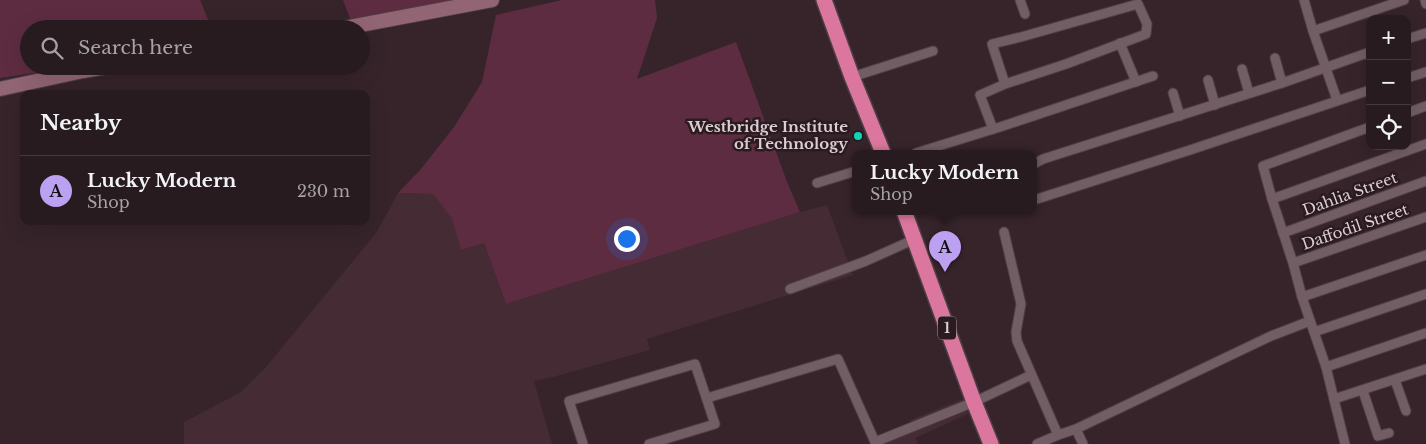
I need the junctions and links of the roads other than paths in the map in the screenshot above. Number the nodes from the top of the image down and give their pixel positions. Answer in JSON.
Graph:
{"nodes":[{"id":1,"x":492,"y":0,"type":"edge"},
{"id":2,"x":824,"y":0,"type":"edge"},
{"id":3,"x":1020,"y":0,"type":"edge"},
{"id":4,"x":1304,"y":0,"type":"edge"},
{"id":5,"x":1404,"y":0,"type":"edge"},
{"id":6,"x":1425,"y":0,"type":"edge"},
{"id":7,"x":1426,"y":4,"type":"edge"},
{"id":8,"x":1025,"y":14,"type":"dead end"},
{"id":9,"x":370,"y":23,"type":"edge"},
{"id":10,"x":1313,"y":31,"type":"junction"},
{"id":11,"x":1426,"y":33,"type":"edge"},
{"id":12,"x":1411,"y":38,"type":"edge"},
{"id":13,"x":1120,"y":43,"type":"junction"},
{"id":14,"x":933,"y":52,"type":"dead end"},
{"id":15,"x":1366,"y":53,"type":"edge"},
{"id":16,"x":1274,"y":58,"type":"dead end"},
{"id":17,"x":1325,"y":66,"type":"junction"},
{"id":18,"x":1242,"y":69,"type":"dead end"},
{"id":19,"x":1426,"y":72,"type":"edge"},
{"id":20,"x":65,"y":75,"type":"edge"},
{"id":21,"x":1152,"y":76,"type":"dead end"},
{"id":22,"x":852,"y":77,"type":"junction"},
{"id":23,"x":1411,"y":77,"type":"edge"},
{"id":24,"x":1208,"y":80,"type":"dead end"},
{"id":25,"x":1136,"y":82,"type":"junction"},
{"id":26,"x":1282,"y":83,"type":"junction"},
{"id":27,"x":1005,"y":84,"type":"junction"},
{"id":28,"x":0,"y":89,"type":"edge"},
{"id":29,"x":1366,"y":91,"type":"edge"},
{"id":30,"x":1173,"y":93,"type":"dead end"},
{"id":31,"x":1249,"y":93,"type":"junction"},
{"id":32,"x":1336,"y":100,"type":"junction"},
{"id":33,"x":1215,"y":105,"type":"junction"},
{"id":34,"x":1426,"y":106,"type":"edge"},
{"id":35,"x":1411,"y":112,"type":"edge"},
{"id":36,"x":1180,"y":116,"type":"junction"},
{"id":37,"x":993,"y":128,"type":"junction"},
{"id":38,"x":1366,"y":128,"type":"edge"},
{"id":39,"x":1426,"y":144,"type":"edge"},
{"id":40,"x":882,"y":150,"type":"edge"},
{"id":41,"x":925,"y":150,"type":"edge"},
{"id":42,"x":1037,"y":162,"type":"edge"},
{"id":43,"x":852,"y":173,"type":"edge"},
{"id":44,"x":1426,"y":181,"type":"edge"},
{"id":45,"x":817,"y":183,"type":"dead end"},
{"id":46,"x":1037,"y":199,"type":"edge"},
{"id":47,"x":1272,"y":199,"type":"junction"},
{"id":48,"x":905,"y":215,"type":"edge"},
{"id":49,"x":1426,"y":217,"type":"edge"},
{"id":50,"x":1004,"y":232,"type":"dead end"},
{"id":51,"x":1283,"y":233,"type":"junction"},
{"id":52,"x":914,"y":239,"type":"junction"},
{"id":53,"x":1426,"y":255,"type":"edge"},
{"id":54,"x":1293,"y":263,"type":"junction"},
{"id":55,"x":790,"y":289,"type":"dead end"},
{"id":56,"x":1426,"y":294,"type":"edge"},
{"id":57,"x":1302,"y":297,"type":"junction"},
{"id":58,"x":1310,"y":321,"type":"junction"},
{"id":59,"x":1314,"y":332,"type":"junction"},
{"id":60,"x":1426,"y":333,"type":"edge"},
{"id":61,"x":1326,"y":367,"type":"junction"},
{"id":62,"x":1426,"y":369,"type":"edge"},
{"id":63,"x":1031,"y":375,"type":"junction"},
{"id":64,"x":1395,"y":380,"type":"junction"},
{"id":65,"x":1363,"y":391,"type":"junction"},
{"id":66,"x":707,"y":398,"type":"junction"},
{"id":67,"x":1334,"y":399,"type":"junction"},
{"id":68,"x":974,"y":402,"type":"junction"},
{"id":69,"x":1406,"y":411,"type":"dead end"},
{"id":70,"x":1076,"y":429,"type":"junction"},
{"id":71,"x":1389,"y":433,"type":"dead end"},
{"id":72,"x":1058,"y":435,"type":"junction"},
{"id":73,"x":583,"y":444,"type":"edge"},
{"id":74,"x":649,"y":444,"type":"edge"},
{"id":75,"x":991,"y":444,"type":"edge"},
{"id":76,"x":1037,"y":444,"type":"edge"},
{"id":77,"x":1083,"y":444,"type":"edge"},
{"id":78,"x":1344,"y":444,"type":"edge"}],
"edges":[{"from":1,"to":9,"type":"street"},
{"from":2,"to":22,"type":"highway"},
{"from":3,"to":8,"type":"street"},
{"from":4,"to":10,"type":"street"},
{"from":5,"to":10,"type":"street"},
{"from":6,"to":7,"type":"street"},
{"from":10,"to":17,"type":"street"},
{"from":11,"to":12,"type":"street"},
{"from":13,"to":25,"type":"street"},
{"from":13,"to":27,"type":"street"},
{"from":13,"to":27,"type":"street"},
{"from":14,"to":22,"type":"street"},
{"from":15,"to":17,"type":"street"},
{"from":16,"to":26,"type":"street"},
{"from":17,"to":26,"type":"street"},
{"from":17,"to":32,"type":"street"},
{"from":18,"to":31,"type":"street"},
{"from":19,"to":23,"type":"street"},
{"from":20,"to":28,"type":"street"},
{"from":21,"to":25,"type":"street"},
{"from":22,"to":40,"type":"highway"},
{"from":24,"to":33,"type":"street"},
{"from":25,"to":37,"type":"street"},
{"from":26,"to":31,"type":"street"},
{"from":27,"to":37,"type":"street"},
{"from":29,"to":32,"type":"street"},
{"from":30,"to":36,"type":"street"},
{"from":31,"to":33,"type":"street"},
{"from":32,"to":46,"type":"street"},
{"from":33,"to":36,"type":"street"},
{"from":34,"to":35,"type":"street"},
{"from":36,"to":42,"type":"street"},
{"from":37,"to":41,"type":"street"},
{"from":38,"to":47,"type":"street"},
{"from":39,"to":47,"type":"street"},
{"from":43,"to":45,"type":"street"},
{"from":44,"to":51,"type":"street","name":"Dahlia Street"},
{"from":47,"to":51,"type":"street"},
{"from":48,"to":52,"type":"highway","number":"1"},
{"from":49,"to":54,"type":"street","name":"Daffodil Street"},
{"from":50,"to":63,"type":"street"},
{"from":51,"to":54,"type":"street"},
{"from":52,"to":55,"type":"street"},
{"from":52,"to":68,"type":"highway","number":"1"},
{"from":53,"to":57,"type":"street"},
{"from":54,"to":57,"type":"street"},
{"from":56,"to":59,"type":"street"},
{"from":57,"to":58,"type":"street"},
{"from":58,"to":59,"type":"street"},
{"from":58,"to":70,"type":"street"},
{"from":59,"to":61,"type":"street"},
{"from":60,"to":61,"type":"street"},
{"from":61,"to":67,"type":"street"},
{"from":62,"to":64,"type":"street"},
{"from":63,"to":68,"type":"street"},
{"from":63,"to":72,"type":"street"},
{"from":64,"to":65,"type":"street"},
{"from":64,"to":69,"type":"street"},
{"from":65,"to":67,"type":"street"},
{"from":65,"to":71,"type":"street"},
{"from":66,"to":68,"type":"street"},
{"from":66,"to":73,"type":"street"},
{"from":66,"to":74,"type":"street"},
{"from":67,"to":78,"type":"street"},
{"from":68,"to":75,"type":"highway","number":"1"},
{"from":70,"to":72,"type":"street"},
{"from":70,"to":77,"type":"street"},
{"from":72,"to":76,"type":"street"}]}
